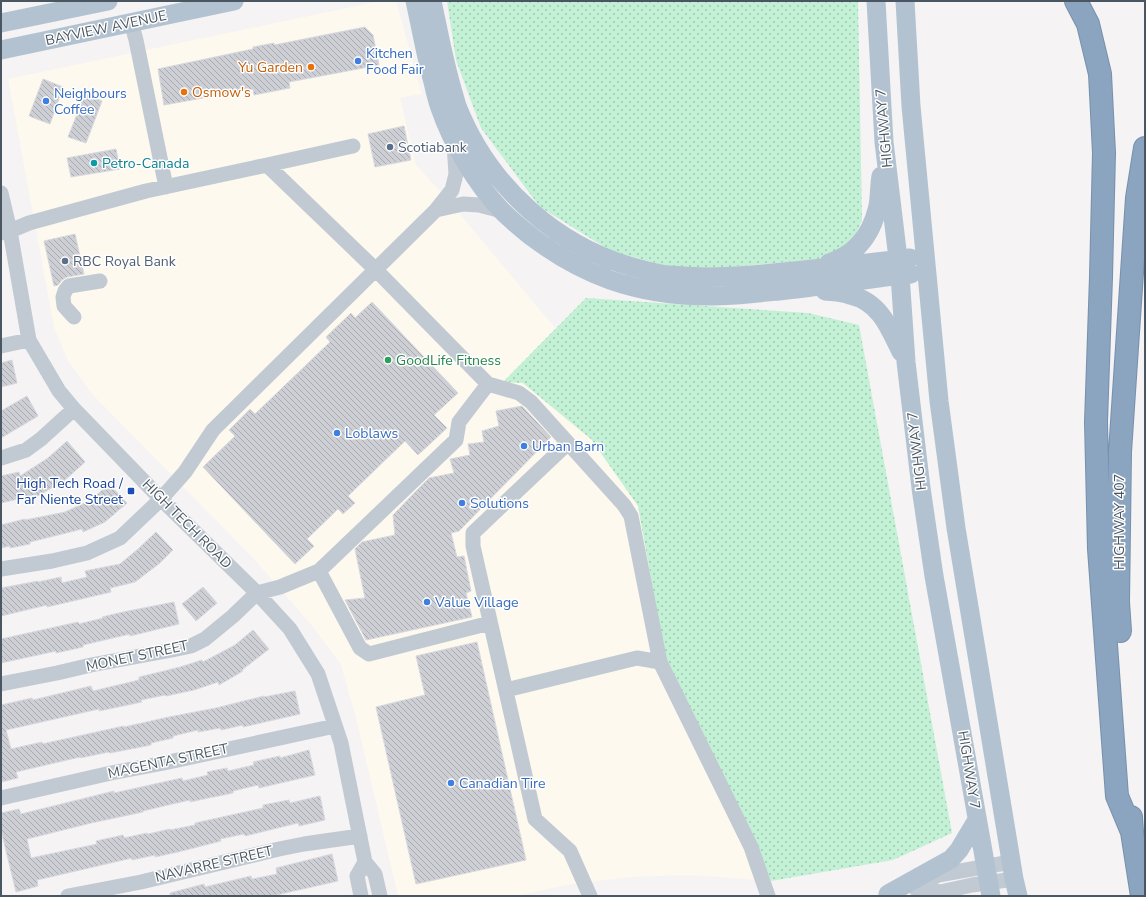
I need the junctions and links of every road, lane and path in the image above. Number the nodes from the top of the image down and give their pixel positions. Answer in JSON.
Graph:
{"nodes":[{"id":1,"x":108,"y":1,"type":"edge"},
{"id":2,"x":234,"y":1,"type":"edge"},
{"id":3,"x":415,"y":1,"type":"edge"},
{"id":4,"x":432,"y":1,"type":"edge"},
{"id":5,"x":876,"y":1,"type":"edge"},
{"id":6,"x":904,"y":1,"type":"edge"},
{"id":7,"x":1076,"y":1,"type":"edge"},
{"id":8,"x":131,"y":22,"type":"junction"},
{"id":9,"x":1,"y":23,"type":"edge"},
{"id":10,"x":1,"y":50,"type":"edge"},
{"id":11,"x":454,"y":140,"type":"junction"},
{"id":12,"x":884,"y":142,"type":"junction"},
{"id":13,"x":352,"y":146,"type":"dead end"},
{"id":14,"x":1145,"y":148,"type":"edge"},
{"id":15,"x":267,"y":165,"type":"junction"},
{"id":16,"x":166,"y":187,"type":"junction"},
{"id":17,"x":1,"y":193,"type":"edge"},
{"id":18,"x":436,"y":210,"type":"junction"},
{"id":19,"x":502,"y":211,"type":"junction"},
{"id":20,"x":5,"y":232,"type":"edge"},
{"id":21,"x":926,"y":264,"type":"junction"},
{"id":22,"x":899,"y":267,"type":"junction"},
{"id":23,"x":376,"y":270,"type":"junction"},
{"id":24,"x":801,"y":279,"type":"junction"},
{"id":25,"x":100,"y":281,"type":"dead end"},
{"id":26,"x":74,"y":317,"type":"dead end"},
{"id":27,"x":29,"y":340,"type":"junction"},
{"id":28,"x":1,"y":346,"type":"edge"},
{"id":29,"x":906,"y":362,"type":"junction"},
{"id":30,"x":488,"y":384,"type":"junction"},
{"id":31,"x":74,"y":409,"type":"junction"},
{"id":32,"x":568,"y":443,"type":"junction"},
{"id":33,"x":1,"y":458,"type":"edge"},
{"id":34,"x":161,"y":499,"type":"junction"},
{"id":35,"x":1,"y":569,"type":"edge"},
{"id":36,"x":319,"y":571,"type":"junction"},
{"id":37,"x":256,"y":593,"type":"junction"},
{"id":38,"x":490,"y":623,"type":"junction"},
{"id":39,"x":660,"y":662,"type":"junction"},
{"id":40,"x":1,"y":684,"type":"edge"},
{"id":41,"x":506,"y":690,"type":"junction"},
{"id":42,"x":335,"y":726,"type":"junction"},
{"id":43,"x":1,"y":798,"type":"edge"},
{"id":44,"x":977,"y":820,"type":"junction"},
{"id":45,"x":1132,"y":832,"type":"junction"},
{"id":46,"x":360,"y":836,"type":"junction"},
{"id":47,"x":365,"y":862,"type":"junction"},
{"id":48,"x":1014,"y":879,"type":"edge"},
{"id":49,"x":988,"y":882,"type":"edge"},
{"id":50,"x":883,"y":895,"type":"edge"},
{"id":51,"x":68,"y":896,"type":"edge"},
{"id":52,"x":361,"y":896,"type":"edge"},
{"id":53,"x":380,"y":896,"type":"edge"},
{"id":54,"x":590,"y":896,"type":"edge"},
{"id":55,"x":768,"y":896,"type":"edge"},
{"id":56,"x":1142,"y":896,"type":"edge"}],
"edges":[{"from":1,"to":9,"type":"main road","name":"BAYVIEW AVENUE"},
{"from":2,"to":8,"type":"main road","name":"BAYVIEW AVENUE"},
{"from":3,"to":11,"type":"main road"},
{"from":4,"to":24,"type":"main road"},
{"from":5,"to":12,"type":"main road","name":"HIGHWAY 7"},
{"from":6,"to":21,"type":"main road","name":"HIGHWAY 7"},
{"from":7,"to":45,"type":"highway"},
{"from":8,"to":10,"type":"main road","name":"BAYVIEW AVENUE"},
{"from":8,"to":16,"type":"street"},
{"from":11,"to":18,"type":"street"},
{"from":11,"to":19,"type":"main road"},
{"from":12,"to":22,"type":"main road","name":"HIGHWAY 7"},
{"from":12,"to":24,"type":"main road"},
{"from":13,"to":15,"type":"street"},
{"from":14,"to":45,"type":"highway","name":"HIGHWAY 407"},
{"from":15,"to":16,"type":"street"},
{"from":15,"to":23,"type":"street"},
{"from":16,"to":20,"type":"street"},
{"from":17,"to":20,"type":"street","name":"HIGH TECH ROAD"},
{"from":18,"to":19,"type":"street"},
{"from":18,"to":23,"type":"street"},
{"from":19,"to":24,"type":"main road"},
{"from":20,"to":27,"type":"street","name":"HIGH TECH ROAD"},
{"from":21,"to":22,"type":"main road"},
{"from":21,"to":48,"type":"main road","name":"HIGHWAY 7"},
{"from":22,"to":24,"type":"main road"},
{"from":22,"to":29,"type":"main road","name":"HIGHWAY 7"},
{"from":23,"to":30,"type":"street"},
{"from":23,"to":34,"type":"street"},
{"from":24,"to":29,"type":"main road"},
{"from":25,"to":26,"type":"street"},
{"from":27,"to":28,"type":"street"},
{"from":27,"to":31,"type":"street","name":"HIGH TECH ROAD"},
{"from":29,"to":44,"type":"main road","name":"HIGHWAY 7"},
{"from":30,"to":32,"type":"street"},
{"from":30,"to":36,"type":"street"},
{"from":31,"to":33,"type":"street"},
{"from":31,"to":34,"type":"street","name":"HIGH TECH ROAD"},
{"from":32,"to":38,"type":"street"},
{"from":32,"to":39,"type":"street"},
{"from":34,"to":35,"type":"street"},
{"from":34,"to":37,"type":"street","name":"HIGH TECH ROAD"},
{"from":36,"to":37,"type":"street"},
{"from":36,"to":38,"type":"street"},
{"from":37,"to":40,"type":"street","name":"MONET STREET"},
{"from":37,"to":42,"type":"street","name":"HIGH TECH ROAD"},
{"from":38,"to":41,"type":"street"},
{"from":39,"to":41,"type":"street"},
{"from":39,"to":55,"type":"street"},
{"from":41,"to":54,"type":"street"},
{"from":42,"to":43,"type":"street","name":"MAGENTA STREET"},
{"from":42,"to":46,"type":"street","name":"HIGH TECH ROAD"},
{"from":44,"to":49,"type":"main road","name":"HIGHWAY 7"},
{"from":44,"to":50,"type":"main road"},
{"from":45,"to":56,"type":"highway","name":"HIGHWAY 407"},
{"from":46,"to":47,"type":"street","name":"HIGH TECH ROAD"},
{"from":46,"to":51,"type":"street","name":"NAVARRE STREET"},
{"from":47,"to":52,"type":"street"},
{"from":47,"to":53,"type":"street","name":"HIGH TECH ROAD"},
{"from":48,"to":49,"type":"street"},
{"from":49,"to":50,"type":"street"}]}
